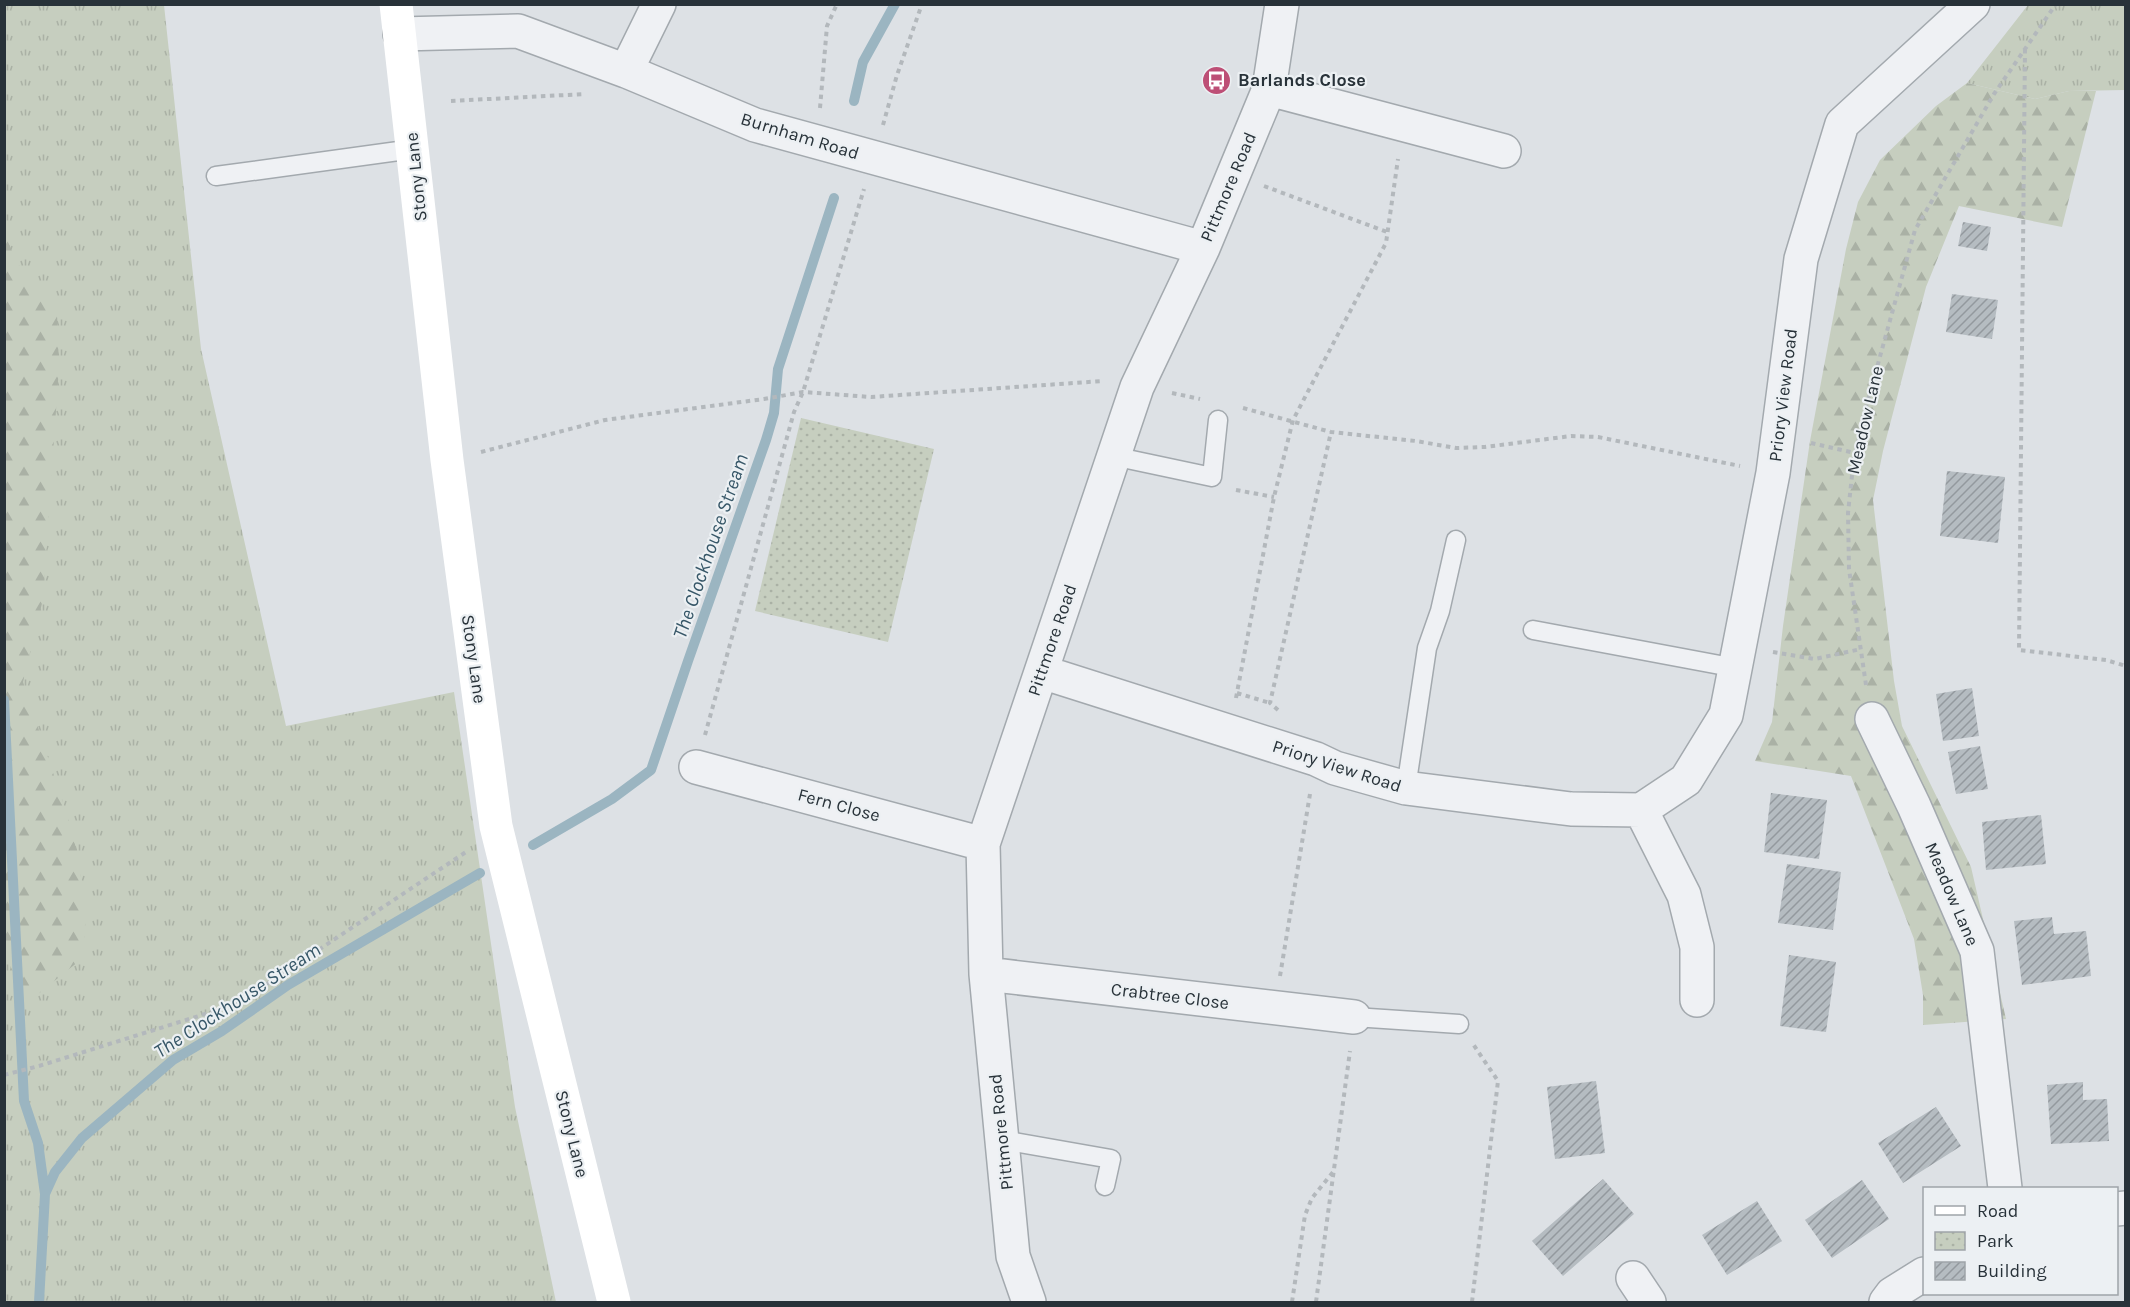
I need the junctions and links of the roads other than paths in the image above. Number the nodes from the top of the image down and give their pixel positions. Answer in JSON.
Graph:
{"nodes":[{"id":1,"x":659,"y":4,"type":"edge"},
{"id":2,"x":1282,"y":4,"type":"edge"},
{"id":3,"x":1973,"y":4,"type":"edge"},
{"id":4,"x":398,"y":19,"type":"edge"},
{"id":5,"x":619,"y":69,"type":"junction"},
{"id":6,"x":1269,"y":88,"type":"junction"},
{"id":7,"x":413,"y":149,"type":"junction"},
{"id":8,"x":1504,"y":151,"type":"dead end"},
{"id":9,"x":216,"y":176,"type":"dead end"},
{"id":10,"x":1203,"y":248,"type":"junction"},
{"id":11,"x":1218,"y":420,"type":"dead end"},
{"id":12,"x":1113,"y":456,"type":"junction"},
{"id":13,"x":1456,"y":540,"type":"dead end"},
{"id":14,"x":1533,"y":630,"type":"dead end"},
{"id":15,"x":1738,"y":657,"type":"junction"},
{"id":16,"x":1042,"y":672,"type":"junction"},
{"id":17,"x":1872,"y":719,"type":"dead end"},
{"id":18,"x":696,"y":767,"type":"road end"},
{"id":19,"x":1406,"y":788,"type":"junction"},
{"id":20,"x":1641,"y":810,"type":"junction"},
{"id":21,"x":983,"y":844,"type":"junction"},
{"id":22,"x":986,"y":974,"type":"junction"},
{"id":23,"x":1697,"y":1000,"type":"dead end"},
{"id":24,"x":1354,"y":1017,"type":"joint"},
{"id":25,"x":1459,"y":1024,"type":"road end"},
{"id":26,"x":1002,"y":1140,"type":"junction"},
{"id":27,"x":1105,"y":1186,"type":"dead end"},
{"id":28,"x":2005,"y":1187,"type":"edge"},
{"id":29,"x":1923,"y":1275,"type":"edge"},
{"id":30,"x":614,"y":1302,"type":"edge"},
{"id":31,"x":1029,"y":1302,"type":"edge"},
{"id":32,"x":1886,"y":1302,"type":"edge"}],
"edges":[{"from":1,"to":5,"type":"street"},
{"from":2,"to":6,"type":"street","name":"Pittmore Road"},
{"from":3,"to":15,"type":"street","name":"Priory View Road"},
{"from":4,"to":5,"type":"street","name":"Burnham Road"},
{"from":4,"to":7,"type":"main road","name":"Stony Lane"},
{"from":5,"to":10,"type":"street","name":"Burnham Road"},
{"from":6,"to":8,"type":"street"},
{"from":6,"to":10,"type":"street","name":"Pittmore Road"},
{"from":7,"to":9,"type":"lane"},
{"from":7,"to":30,"type":"main road","name":"Stony Lane"},
{"from":10,"to":12,"type":"street","name":"Pittmore Road"},
{"from":11,"to":12,"type":"lane"},
{"from":12,"to":16,"type":"street","name":"Pittmore Road"},
{"from":13,"to":19,"type":"lane"},
{"from":14,"to":15,"type":"lane"},
{"from":15,"to":20,"type":"street","name":"Priory View Road"},
{"from":16,"to":19,"type":"street","name":"Priory View Road"},
{"from":16,"to":21,"type":"street","name":"Pittmore Road"},
{"from":17,"to":28,"type":"street","name":"Meadow Lane"},
{"from":18,"to":21,"type":"street","name":"Fern Close"},
{"from":19,"to":20,"type":"street","name":"Priory View Road"},
{"from":20,"to":23,"type":"street"},
{"from":21,"to":22,"type":"street","name":"Pittmore Road"},
{"from":22,"to":24,"type":"street","name":"Crabtree Close"},
{"from":22,"to":26,"type":"street","name":"Pittmore Road"},
{"from":24,"to":25,"type":"lane"},
{"from":26,"to":27,"type":"lane"},
{"from":26,"to":31,"type":"street","name":"Pittmore Road"},
{"from":29,"to":32,"type":"street"}]}
